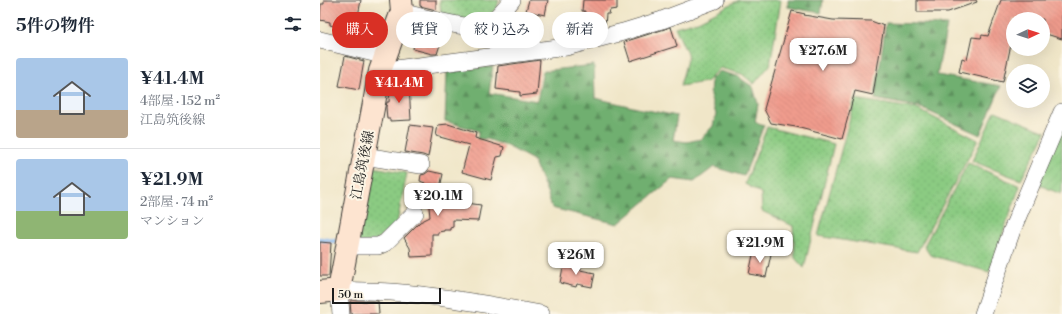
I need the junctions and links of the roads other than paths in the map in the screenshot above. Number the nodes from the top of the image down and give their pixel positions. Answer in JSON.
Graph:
{"nodes":[{"id":1,"x":512,"y":0,"type":"edge"},
{"id":2,"x":715,"y":0,"type":"edge"},
{"id":3,"x":401,"y":6,"type":"edge"},
{"id":4,"x":320,"y":40,"type":"edge"},
{"id":5,"x":383,"y":63,"type":"junction"},
{"id":6,"x":1062,"y":112,"type":"edge"},
{"id":7,"x":364,"y":156,"type":"junction"},
{"id":8,"x":421,"y":166,"type":"dead end"},
{"id":9,"x":415,"y":213,"type":"dead end"},
{"id":10,"x":347,"y":246,"type":"junction"},
{"id":11,"x":329,"y":291,"type":"edge"},
{"id":12,"x":341,"y":314,"type":"edge"},
{"id":13,"x":541,"y":314,"type":"edge"},
{"id":14,"x":983,"y":314,"type":"edge"}],
"edges":[{"from":1,"to":3,"type":"street"},
{"from":2,"to":5,"type":"street"},
{"from":3,"to":5,"type":"main road","name":"江島筑後線"},
{"from":4,"to":5,"type":"street"},
{"from":5,"to":7,"type":"main road","name":"江島筑後線"},
{"from":6,"to":14,"type":"street"},
{"from":7,"to":8,"type":"street"},
{"from":7,"to":10,"type":"main road","name":"江島筑後線"},
{"from":9,"to":10,"type":"street"},
{"from":10,"to":11,"type":"main road","name":"江島筑後線"},
{"from":11,"to":12,"type":"street"},
{"from":11,"to":13,"type":"street"}]}
